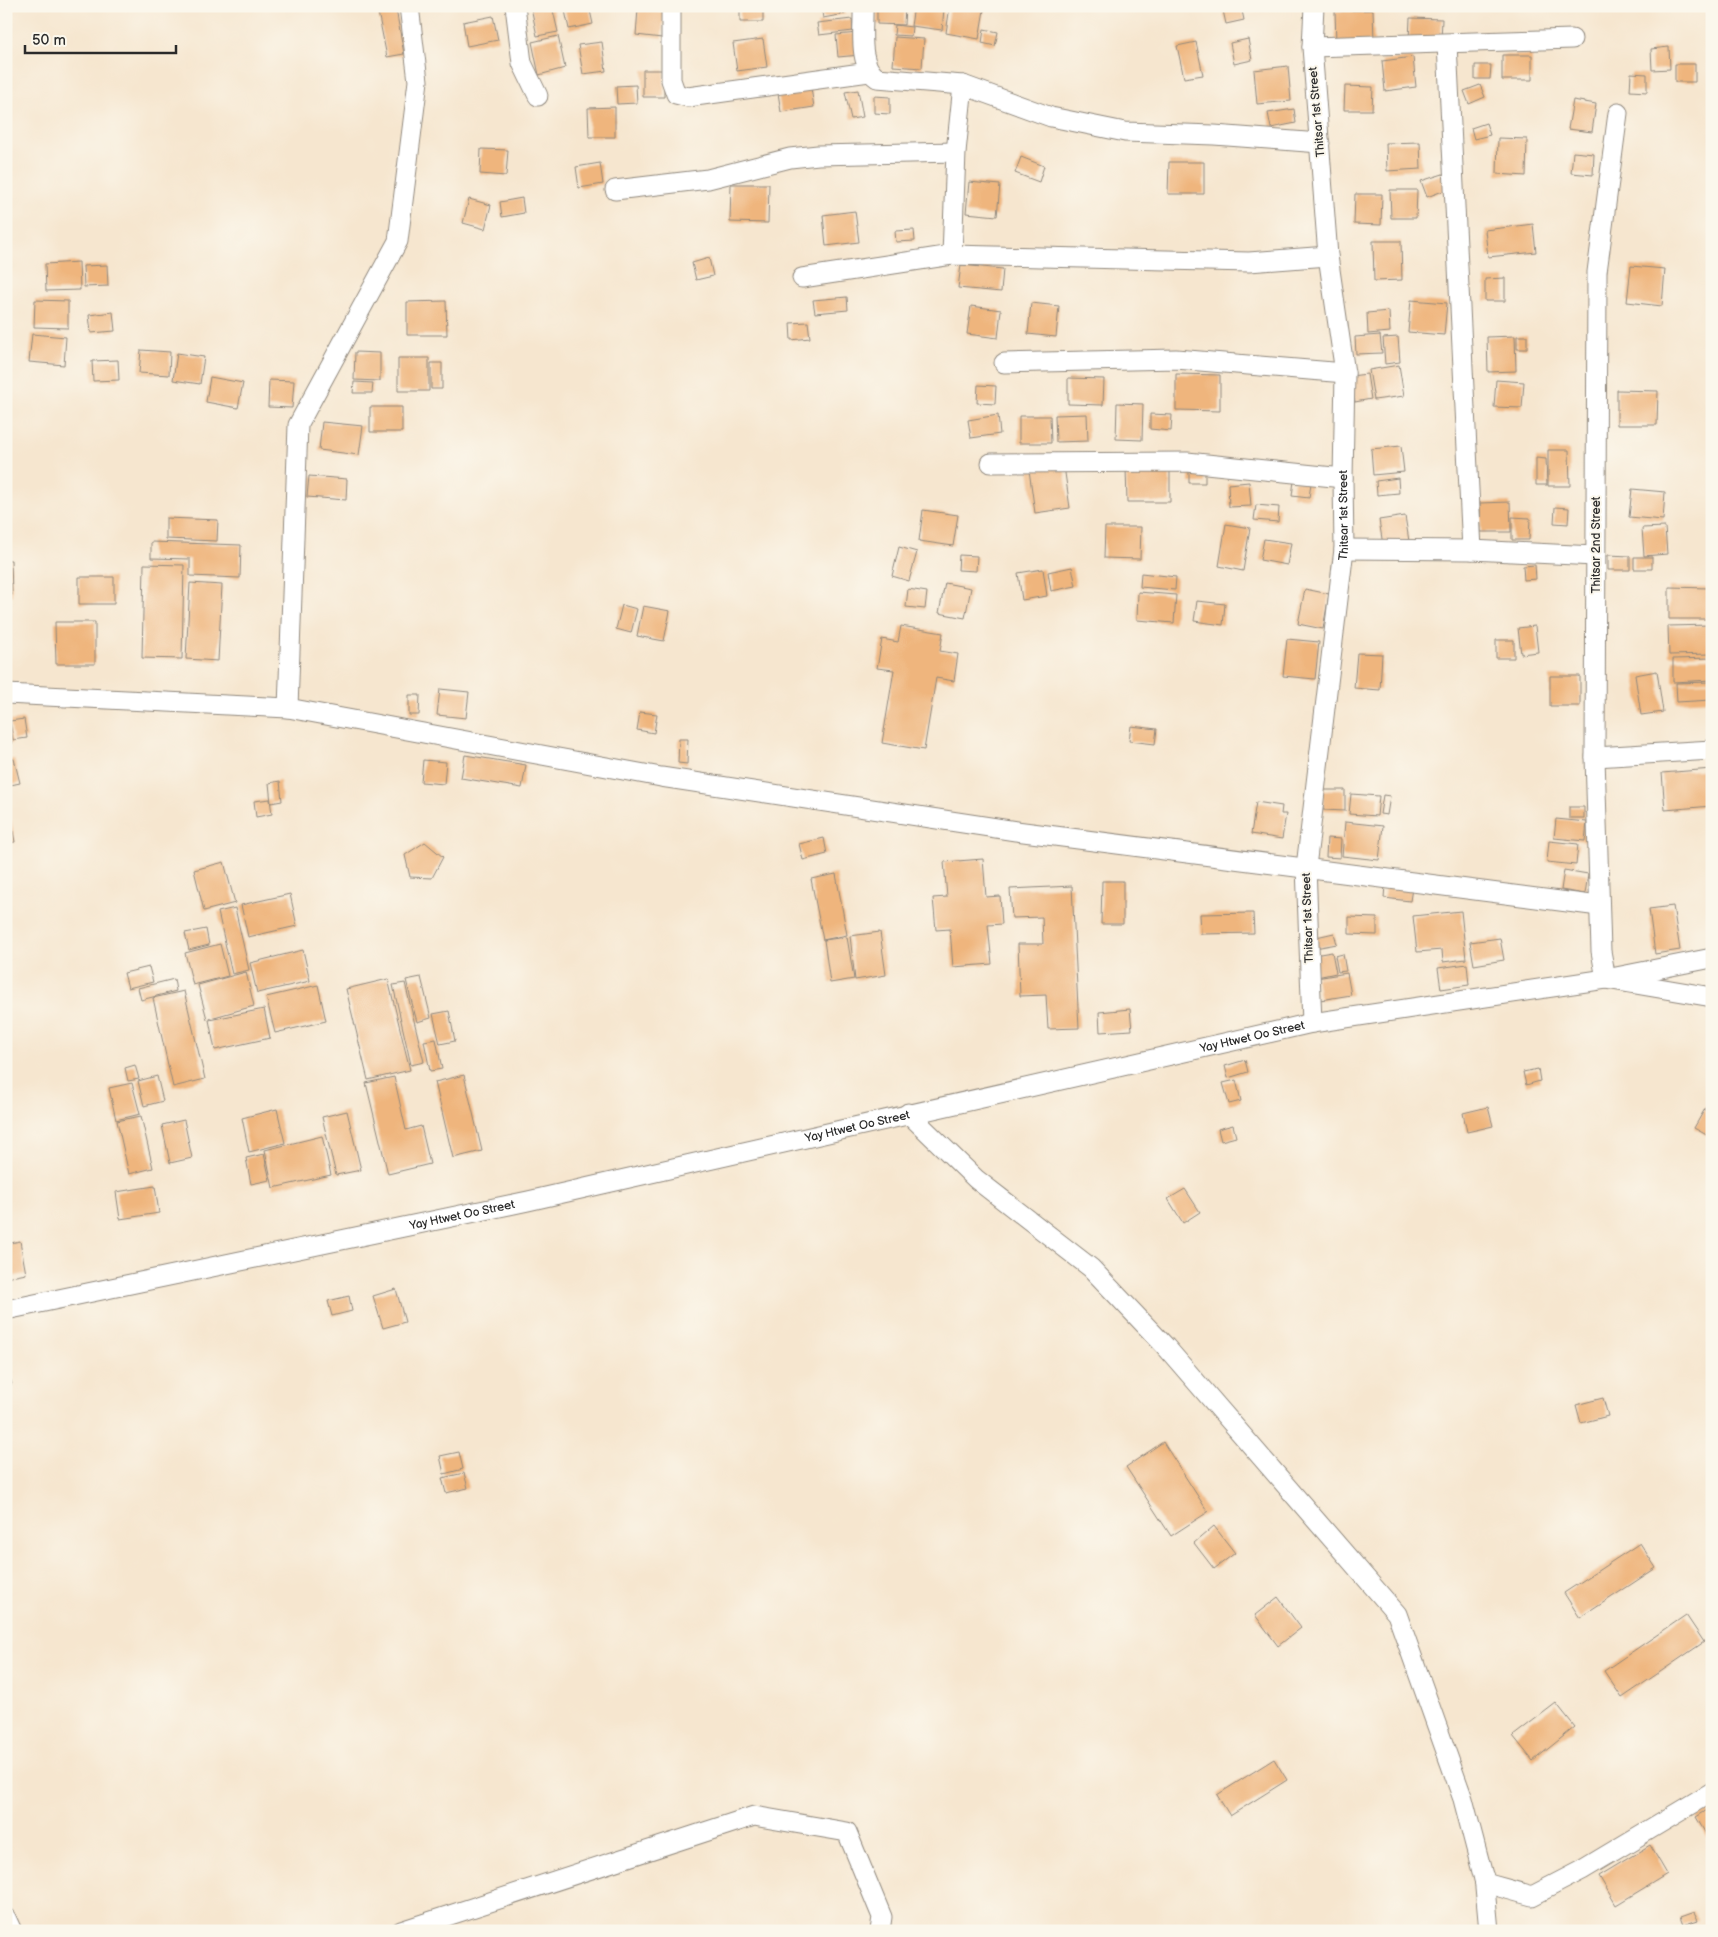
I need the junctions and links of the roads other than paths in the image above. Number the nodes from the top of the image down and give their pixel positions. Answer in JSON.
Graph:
{"nodes":[{"id":1,"x":409,"y":6,"type":"edge"},
{"id":2,"x":515,"y":6,"type":"edge"},
{"id":3,"x":671,"y":6,"type":"edge"},
{"id":4,"x":863,"y":6,"type":"edge"},
{"id":5,"x":1314,"y":6,"type":"edge"},
{"id":6,"x":1572,"y":39,"type":"dead end"},
{"id":7,"x":1447,"y":44,"type":"junction"},
{"id":8,"x":1312,"y":47,"type":"junction"},
{"id":9,"x":869,"y":72,"type":"junction"},
{"id":10,"x":963,"y":85,"type":"junction"},
{"id":11,"x":538,"y":96,"type":"dead end"},
{"id":12,"x":1618,"y":113,"type":"dead end"},
{"id":13,"x":1320,"y":143,"type":"junction"},
{"id":14,"x":956,"y":152,"type":"junction"},
{"id":15,"x":615,"y":190,"type":"dead end"},
{"id":16,"x":952,"y":255,"type":"junction"},
{"id":17,"x":1328,"y":256,"type":"junction"},
{"id":18,"x":802,"y":278,"type":"dead end"},
{"id":19,"x":1004,"y":363,"type":"dead end"},
{"id":20,"x":1345,"y":372,"type":"junction"},
{"id":21,"x":991,"y":463,"type":"dead end"},
{"id":22,"x":1343,"y":478,"type":"junction"},
{"id":23,"x":1344,"y":549,"type":"junction"},
{"id":24,"x":1472,"y":550,"type":"junction"},
{"id":25,"x":1595,"y":556,"type":"junction"},
{"id":26,"x":6,"y":694,"type":"edge"},
{"id":27,"x":288,"y":708,"type":"junction"},
{"id":28,"x":1712,"y":750,"type":"edge"},
{"id":29,"x":1595,"y":757,"type":"junction"},
{"id":30,"x":1306,"y":867,"type":"junction"},
{"id":31,"x":1599,"y":906,"type":"junction"},
{"id":32,"x":1712,"y":958,"type":"edge"},
{"id":33,"x":1606,"y":979,"type":"junction"},
{"id":34,"x":1712,"y":997,"type":"edge"},
{"id":35,"x":1312,"y":1023,"type":"junction"},
{"id":36,"x":908,"y":1113,"type":"junction"},
{"id":37,"x":6,"y":1310,"type":"edge"},
{"id":38,"x":1712,"y":1792,"type":"edge"},
{"id":39,"x":1484,"y":1877,"type":"junction"},
{"id":40,"x":6,"y":1918,"type":"edge"},
{"id":41,"x":12,"y":1931,"type":"edge"},
{"id":42,"x":401,"y":1931,"type":"edge"},
{"id":43,"x":880,"y":1931,"type":"edge"},
{"id":44,"x":1489,"y":1931,"type":"edge"}],
"edges":[{"from":1,"to":27,"type":"street"},
{"from":2,"to":11,"type":"street"},
{"from":3,"to":9,"type":"street"},
{"from":4,"to":9,"type":"street"},
{"from":5,"to":8,"type":"street","name":"Thitsar 1st Street"},
{"from":6,"to":7,"type":"street"},
{"from":7,"to":8,"type":"street"},
{"from":7,"to":24,"type":"street"},
{"from":8,"to":13,"type":"street","name":"Thitsar 1st Street"},
{"from":9,"to":10,"type":"street"},
{"from":10,"to":13,"type":"street"},
{"from":10,"to":14,"type":"street"},
{"from":12,"to":25,"type":"street","name":"Thitsar 2nd Street"},
{"from":13,"to":17,"type":"street","name":"Thitsar 1st Street"},
{"from":14,"to":15,"type":"street"},
{"from":14,"to":16,"type":"street"},
{"from":16,"to":17,"type":"street"},
{"from":16,"to":18,"type":"street"},
{"from":17,"to":20,"type":"street","name":"Thitsar 1st Street"},
{"from":19,"to":20,"type":"street"},
{"from":20,"to":22,"type":"street","name":"Thitsar 1st Street"},
{"from":21,"to":22,"type":"street"},
{"from":22,"to":23,"type":"street","name":"Thitsar 1st Street"},
{"from":23,"to":24,"type":"street"},
{"from":23,"to":30,"type":"street","name":"Thitsar 1st Street"},
{"from":24,"to":25,"type":"street"},
{"from":25,"to":29,"type":"street","name":"Thitsar 2nd Street"},
{"from":26,"to":27,"type":"street"},
{"from":27,"to":30,"type":"street"},
{"from":28,"to":29,"type":"street"},
{"from":29,"to":31,"type":"street","name":"Thitsar 2nd Street"},
{"from":30,"to":31,"type":"street"},
{"from":30,"to":35,"type":"street","name":"Thitsar 1st Street"},
{"from":31,"to":33,"type":"street","name":"Thitsar 2nd Street"},
{"from":32,"to":33,"type":"street","name":"Yay Htwet Oo Street"},
{"from":33,"to":34,"type":"street"},
{"from":33,"to":35,"type":"street","name":"Yay Htwet Oo Street"},
{"from":35,"to":36,"type":"street","name":"Yay Htwet Oo Street"},
{"from":36,"to":37,"type":"street","name":"Yay Htwet Oo Street"},
{"from":36,"to":39,"type":"street"},
{"from":38,"to":39,"type":"street"},
{"from":39,"to":44,"type":"street"},
{"from":40,"to":41,"type":"street"},
{"from":42,"to":43,"type":"street"}]}
